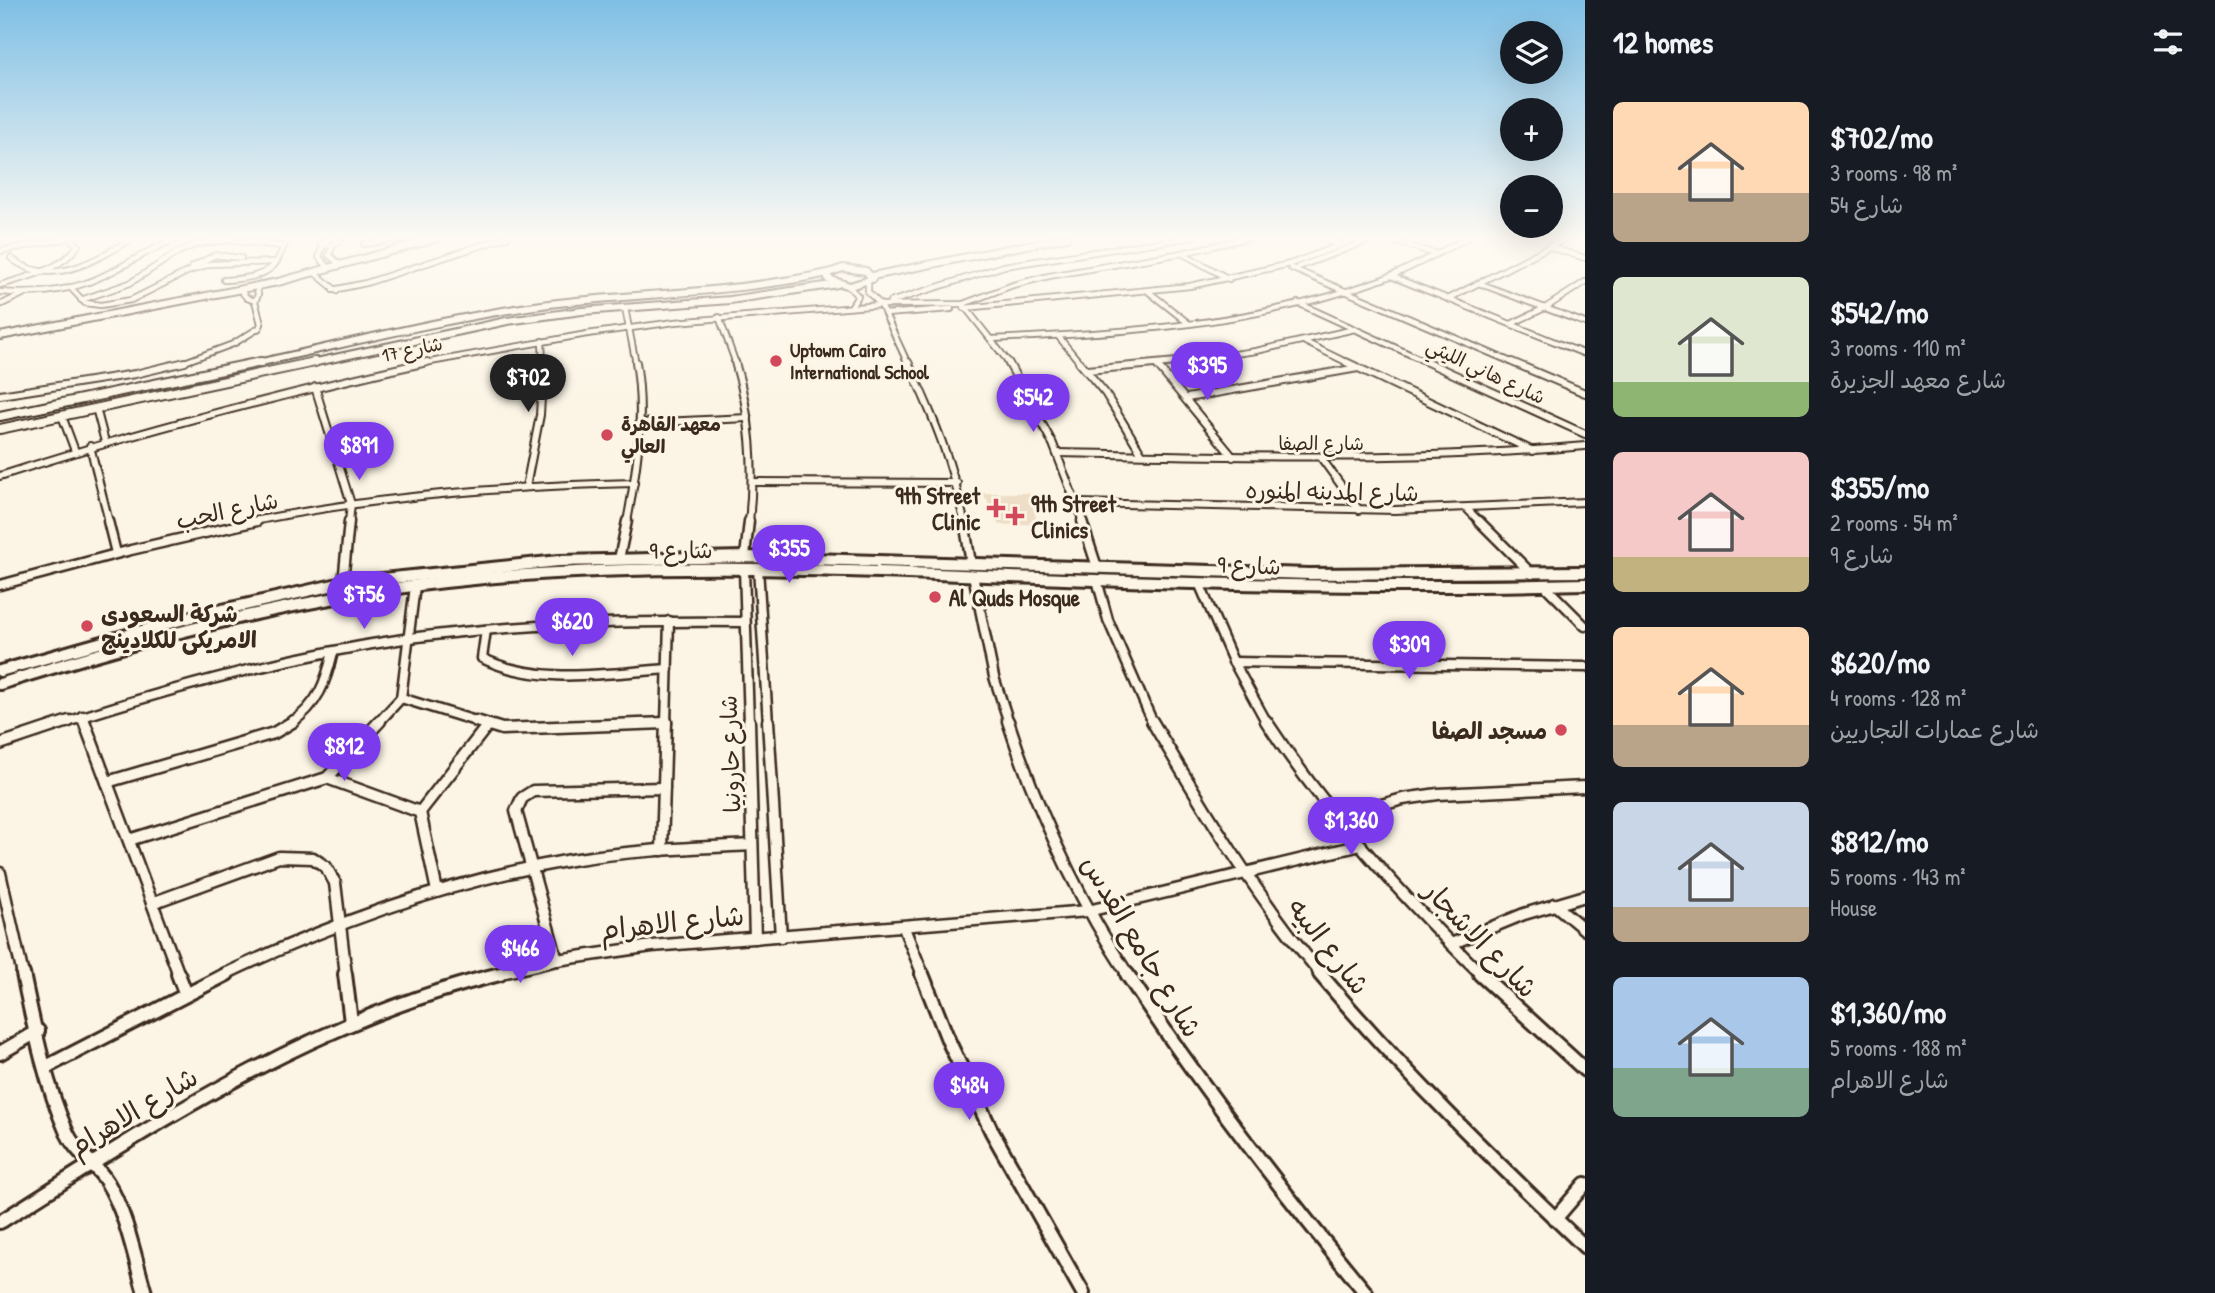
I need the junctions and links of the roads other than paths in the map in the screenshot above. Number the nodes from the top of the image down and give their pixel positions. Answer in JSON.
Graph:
{"nodes":[{"id":1,"x":16,"y":297,"type":"edge"},
{"id":2,"x":79,"y":297,"type":"edge"},
{"id":3,"x":89,"y":297,"type":"edge"},
{"id":4,"x":136,"y":297,"type":"edge"},
{"id":5,"x":191,"y":297,"type":"edge"},
{"id":6,"x":205,"y":297,"type":"edge"},
{"id":7,"x":246,"y":297,"type":"edge"},
{"id":8,"x":257,"y":297,"type":"edge"},
{"id":9,"x":623,"y":297,"type":"edge"},
{"id":10,"x":748,"y":297,"type":"edge"},
{"id":11,"x":857,"y":297,"type":"edge"},
{"id":12,"x":873,"y":297,"type":"edge"},
{"id":13,"x":904,"y":297,"type":"edge"},
{"id":14,"x":985,"y":297,"type":"edge"},
{"id":15,"x":1119,"y":297,"type":"edge"},
{"id":16,"x":1156,"y":297,"type":"edge"},
{"id":17,"x":1319,"y":297,"type":"edge"},
{"id":18,"x":1364,"y":297,"type":"edge"},
{"id":19,"x":1444,"y":297,"type":"edge"},
{"id":20,"x":1452,"y":297,"type":"edge"},
{"id":21,"x":1517,"y":297,"type":"edge"},
{"id":22,"x":1561,"y":297,"type":"edge"},
{"id":23,"x":1448,"y":299,"type":"junction"},
{"id":24,"x":81,"y":300,"type":"junction"},
{"id":25,"x":255,"y":300,"type":"junction"},
{"id":26,"x":1298,"y":303,"type":"junction"},
{"id":27,"x":0,"y":305,"type":"edge"},
{"id":28,"x":881,"y":305,"type":"junction"},
{"id":29,"x":965,"y":306,"type":"junction"},
{"id":30,"x":850,"y":307,"type":"junction"},
{"id":31,"x":625,"y":308,"type":"junction"},
{"id":32,"x":1545,"y":308,"type":"junction"},
{"id":33,"x":885,"y":314,"type":"junction"},
{"id":34,"x":719,"y":317,"type":"junction"},
{"id":35,"x":1188,"y":323,"type":"junction"},
{"id":36,"x":1585,"y":323,"type":"edge"},
{"id":37,"x":1511,"y":324,"type":"junction"},
{"id":38,"x":629,"y":327,"type":"junction"},
{"id":39,"x":1355,"y":329,"type":"junction"},
{"id":40,"x":1440,"y":330,"type":"junction"},
{"id":41,"x":0,"y":334,"type":"edge"},
{"id":42,"x":1058,"y":336,"type":"junction"},
{"id":43,"x":991,"y":339,"type":"junction"},
{"id":44,"x":542,"y":341,"type":"junction"},
{"id":45,"x":1305,"y":342,"type":"junction"},
{"id":46,"x":1585,"y":354,"type":"edge"},
{"id":47,"x":1157,"y":365,"type":"junction"},
{"id":48,"x":1358,"y":368,"type":"junction"},
{"id":49,"x":1087,"y":370,"type":"junction"},
{"id":50,"x":1573,"y":383,"type":"junction"},
{"id":51,"x":1565,"y":385,"type":"junction"},
{"id":52,"x":315,"y":387,"type":"junction"},
{"id":53,"x":1585,"y":391,"type":"edge"},
{"id":54,"x":0,"y":395,"type":"edge"},
{"id":55,"x":1187,"y":398,"type":"junction"},
{"id":56,"x":96,"y":408,"type":"junction"},
{"id":57,"x":0,"y":416,"type":"edge"},
{"id":58,"x":62,"y":416,"type":"junction"},
{"id":59,"x":748,"y":418,"type":"junction"},
{"id":60,"x":640,"y":423,"type":"junction"},
{"id":61,"x":0,"y":429,"type":"edge"},
{"id":62,"x":1585,"y":434,"type":"edge"},
{"id":63,"x":105,"y":442,"type":"junction"},
{"id":64,"x":90,"y":446,"type":"junction"},
{"id":65,"x":1585,"y":446,"type":"edge"},
{"id":66,"x":75,"y":451,"type":"junction"},
{"id":67,"x":1534,"y":452,"type":"junction"},
{"id":68,"x":1057,"y":453,"type":"junction"},
{"id":69,"x":1142,"y":454,"type":"junction"},
{"id":70,"x":1233,"y":457,"type":"junction"},
{"id":71,"x":1322,"y":459,"type":"junction"},
{"id":72,"x":0,"y":476,"type":"edge"},
{"id":73,"x":752,"y":482,"type":"junction"},
{"id":74,"x":634,"y":483,"type":"junction"},
{"id":75,"x":957,"y":483,"type":"junction"},
{"id":76,"x":526,"y":486,"type":"junction"},
{"id":77,"x":1585,"y":502,"type":"edge"},
{"id":78,"x":1077,"y":503,"type":"junction"},
{"id":79,"x":351,"y":504,"type":"junction"},
{"id":80,"x":1359,"y":510,"type":"junction"},
{"id":81,"x":1468,"y":510,"type":"junction"},
{"id":82,"x":116,"y":553,"type":"junction"},
{"id":83,"x":746,"y":557,"type":"junction"},
{"id":84,"x":619,"y":559,"type":"junction"},
{"id":85,"x":971,"y":563,"type":"junction"},
{"id":86,"x":1097,"y":567,"type":"junction"},
{"id":87,"x":758,"y":568,"type":"junction"},
{"id":88,"x":744,"y":569,"type":"junction"},
{"id":89,"x":1585,"y":572,"type":"edge"},
{"id":90,"x":1532,"y":574,"type":"junction"},
{"id":91,"x":973,"y":575,"type":"junction"},
{"id":92,"x":1097,"y":580,"type":"junction"},
{"id":93,"x":343,"y":583,"type":"junction"},
{"id":94,"x":1199,"y":583,"type":"junction"},
{"id":95,"x":0,"y":584,"type":"edge"},
{"id":96,"x":1585,"y":584,"type":"edge"},
{"id":97,"x":1544,"y":585,"type":"junction"},
{"id":98,"x":415,"y":586,"type":"junction"},
{"id":99,"x":669,"y":621,"type":"junction"},
{"id":100,"x":745,"y":622,"type":"junction"},
{"id":101,"x":1585,"y":626,"type":"edge"},
{"id":102,"x":486,"y":630,"type":"junction"},
{"id":103,"x":409,"y":638,"type":"junction"},
{"id":104,"x":333,"y":652,"type":"junction"},
{"id":105,"x":1233,"y":662,"type":"junction"},
{"id":106,"x":1585,"y":667,"type":"edge"},
{"id":107,"x":668,"y":669,"type":"junction"},
{"id":108,"x":0,"y":671,"type":"edge"},
{"id":109,"x":0,"y":684,"type":"edge"},
{"id":110,"x":401,"y":698,"type":"junction"},
{"id":111,"x":82,"y":716,"type":"junction"},
{"id":112,"x":666,"y":723,"type":"junction"},
{"id":113,"x":488,"y":726,"type":"junction"},
{"id":114,"x":0,"y":744,"type":"edge"},
{"id":115,"x":327,"y":778,"type":"junction"},
{"id":116,"x":107,"y":782,"type":"junction"},
{"id":117,"x":1585,"y":787,"type":"edge"},
{"id":118,"x":664,"y":788,"type":"junction"},
{"id":119,"x":420,"y":812,"type":"junction"},
{"id":120,"x":1338,"y":817,"type":"junction"},
{"id":121,"x":129,"y":840,"type":"junction"},
{"id":122,"x":752,"y":845,"type":"junction"},
{"id":123,"x":1361,"y":845,"type":"junction"},
{"id":124,"x":662,"y":850,"type":"junction"},
{"id":125,"x":531,"y":868,"type":"junction"},
{"id":126,"x":1246,"y":872,"type":"junction"},
{"id":127,"x":0,"y":873,"type":"edge"},
{"id":128,"x":437,"y":891,"type":"junction"},
{"id":129,"x":1585,"y":897,"type":"edge"},
{"id":130,"x":152,"y":903,"type":"junction"},
{"id":131,"x":1554,"y":904,"type":"junction"},
{"id":132,"x":1088,"y":911,"type":"junction"},
{"id":133,"x":339,"y":924,"type":"junction"},
{"id":134,"x":904,"y":928,"type":"junction"},
{"id":135,"x":1585,"y":930,"type":"edge"},
{"id":136,"x":781,"y":937,"type":"junction"},
{"id":137,"x":755,"y":939,"type":"junction"},
{"id":138,"x":1451,"y":944,"type":"junction"},
{"id":139,"x":557,"y":960,"type":"junction"},
{"id":140,"x":184,"y":992,"type":"junction"},
{"id":141,"x":351,"y":1021,"type":"junction"},
{"id":142,"x":38,"y":1031,"type":"junction"},
{"id":143,"x":0,"y":1053,"type":"edge"},
{"id":144,"x":46,"y":1067,"type":"junction"},
{"id":145,"x":1585,"y":1070,"type":"edge"},
{"id":146,"x":91,"y":1164,"type":"junction"},
{"id":147,"x":1585,"y":1184,"type":"edge"},
{"id":148,"x":1555,"y":1219,"type":"junction"},
{"id":149,"x":0,"y":1222,"type":"edge"},
{"id":150,"x":1585,"y":1247,"type":"edge"},
{"id":151,"x":145,"y":1293,"type":"edge"},
{"id":152,"x":1083,"y":1293,"type":"edge"},
{"id":153,"x":1366,"y":1293,"type":"edge"}],
"edges":[{"from":1,"to":27,"type":"street"},
{"from":2,"to":24,"type":"street"},
{"from":3,"to":24,"type":"street"},
{"from":4,"to":24,"type":"street"},
{"from":5,"to":41,"type":"street"},
{"from":6,"to":41,"type":"street"},
{"from":7,"to":25,"type":"street"},
{"from":8,"to":25,"type":"street"},
{"from":9,"to":57,"type":"main road"},
{"from":10,"to":31,"type":"main road"},
{"from":11,"to":30,"type":"street"},
{"from":12,"to":28,"type":"street"},
{"from":13,"to":28,"type":"street"},
{"from":14,"to":29,"type":"street","name":"شارع 17"},
{"from":15,"to":29,"type":"street"},
{"from":16,"to":35,"type":"street"},
{"from":17,"to":26,"type":"street"},
{"from":18,"to":40,"type":"street"},
{"from":19,"to":23,"type":"street"},
{"from":20,"to":23,"type":"street"},
{"from":21,"to":32,"type":"street"},
{"from":22,"to":32,"type":"street"},
{"from":23,"to":37,"type":"street"},
{"from":25,"to":54,"type":"street"},
{"from":26,"to":35,"type":"street"},
{"from":26,"to":39,"type":"street","name":"شارع هاني الليثي"},
{"from":28,"to":29,"type":"street","name":"شارع 17"},
{"from":28,"to":30,"type":"street","name":"شارع 17"},
{"from":28,"to":33,"type":"street"},
{"from":29,"to":33,"type":"street"},
{"from":29,"to":43,"type":"street"},
{"from":30,"to":34,"type":"street","name":"شارع 17"},
{"from":31,"to":38,"type":"street"},
{"from":31,"to":56,"type":"main road"},
{"from":32,"to":36,"type":"street"},
{"from":32,"to":37,"type":"street"},
{"from":33,"to":75,"type":"street"},
{"from":34,"to":38,"type":"street","name":"شارع 17"},
{"from":34,"to":59,"type":"street"},
{"from":35,"to":42,"type":"street"},
{"from":37,"to":46,"type":"street"},
{"from":38,"to":44,"type":"street","name":"شارع 17"},
{"from":38,"to":60,"type":"street"},
{"from":39,"to":45,"type":"street"},
{"from":39,"to":62,"type":"street","name":"شارع هاني الليثي"},
{"from":40,"to":50,"type":"street"},
{"from":40,"to":51,"type":"street"},
{"from":42,"to":43,"type":"street"},
{"from":42,"to":49,"type":"street"},
{"from":43,"to":68,"type":"street"},
{"from":44,"to":52,"type":"street","name":"شارع 17"},
{"from":44,"to":76,"type":"street"},
{"from":45,"to":47,"type":"street"},
{"from":45,"to":48,"type":"street"},
{"from":47,"to":49,"type":"street"},
{"from":47,"to":55,"type":"street"},
{"from":48,"to":55,"type":"street"},
{"from":48,"to":67,"type":"street"},
{"from":49,"to":69,"type":"street"},
{"from":50,"to":51,"type":"street"},
{"from":50,"to":53,"type":"street"},
{"from":51,"to":53,"type":"street"},
{"from":52,"to":63,"type":"street","name":"شارع 17"},
{"from":52,"to":79,"type":"street"},
{"from":55,"to":70,"type":"street"},
{"from":56,"to":58,"type":"main road"},
{"from":56,"to":63,"type":"street"},
{"from":58,"to":61,"type":"main road"},
{"from":58,"to":66,"type":"street"},
{"from":59,"to":60,"type":"street"},
{"from":59,"to":73,"type":"street"},
{"from":60,"to":74,"type":"street"},
{"from":63,"to":64,"type":"street","name":"شارع 17"},
{"from":64,"to":66,"type":"street","name":"شارع 17"},
{"from":64,"to":82,"type":"street"},
{"from":65,"to":67,"type":"street","name":"شارع الصفا"},
{"from":66,"to":72,"type":"street","name":"شارع 17"},
{"from":67,"to":71,"type":"street","name":"شارع الصفا"},
{"from":68,"to":69,"type":"street","name":"شارع الصفا"},
{"from":68,"to":78,"type":"street"},
{"from":69,"to":70,"type":"street","name":"شارع الصفا"},
{"from":70,"to":71,"type":"street","name":"شارع الصفا"},
{"from":71,"to":80,"type":"street"},
{"from":73,"to":75,"type":"street"},
{"from":73,"to":83,"type":"street"},
{"from":74,"to":76,"type":"street","name":"شارع الحب"},
{"from":74,"to":84,"type":"street"},
{"from":75,"to":85,"type":"street"},
{"from":76,"to":79,"type":"street","name":"شارع الحب"},
{"from":77,"to":81,"type":"street","name":"شارع المدينه المنوره"},
{"from":78,"to":80,"type":"street","name":"شارع المدينه المنوره"},
{"from":78,"to":86,"type":"street"},
{"from":79,"to":82,"type":"street","name":"شارع الحب"},
{"from":79,"to":93,"type":"street"},
{"from":80,"to":81,"type":"street","name":"شارع المدينه المنوره"},
{"from":81,"to":90,"type":"street"},
{"from":82,"to":95,"type":"street","name":"شارع الحب"},
{"from":83,"to":84,"type":"main road","name":"شارع 9"},
{"from":83,"to":85,"type":"main road","name":"شارع 9"},
{"from":84,"to":93,"type":"main road","name":"شارع 9"},
{"from":85,"to":86,"type":"main road","name":"شارع 9"},
{"from":86,"to":90,"type":"main road","name":"شارع 9"},
{"from":87,"to":88,"type":"main road","name":"شارع 9"},
{"from":87,"to":91,"type":"main road","name":"شارع 9"},
{"from":87,"to":136,"type":"street","name":"شارع حارونيا"},
{"from":88,"to":98,"type":"main road","name":"شارع 9"},
{"from":88,"to":100,"type":"street","name":"شارع حارونيا"},
{"from":89,"to":90,"type":"main road","name":"شارع 9"},
{"from":91,"to":92,"type":"main road","name":"شارع 9"},
{"from":91,"to":132,"type":"street","name":"شارع جامع القدس"},
{"from":92,"to":94,"type":"main road","name":"شارع 9"},
{"from":92,"to":126,"type":"street","name":"شارع البيه"},
{"from":93,"to":108,"type":"main road","name":"شارع 9"},
{"from":94,"to":97,"type":"main road","name":"شارع 9"},
{"from":94,"to":105,"type":"street","name":"شارع الاشجار"},
{"from":96,"to":97,"type":"main road","name":"شارع 9"},
{"from":97,"to":101,"type":"street"},
{"from":98,"to":103,"type":"street"},
{"from":98,"to":109,"type":"main road","name":"شارع 9"},
{"from":99,"to":100,"type":"street"},
{"from":99,"to":102,"type":"street"},
{"from":99,"to":107,"type":"street"},
{"from":100,"to":122,"type":"street","name":"شارع حارونيا"},
{"from":102,"to":103,"type":"street"},
{"from":102,"to":107,"type":"street"},
{"from":103,"to":104,"type":"street"},
{"from":103,"to":110,"type":"street"},
{"from":104,"to":111,"type":"street"},
{"from":104,"to":116,"type":"street"},
{"from":105,"to":106,"type":"street"},
{"from":105,"to":120,"type":"street","name":"شارع الاشجار"},
{"from":107,"to":112,"type":"street"},
{"from":110,"to":113,"type":"street"},
{"from":110,"to":115,"type":"street"},
{"from":111,"to":114,"type":"street"},
{"from":111,"to":116,"type":"street"},
{"from":112,"to":113,"type":"street"},
{"from":112,"to":118,"type":"street"},
{"from":113,"to":119,"type":"street"},
{"from":115,"to":119,"type":"street"},
{"from":115,"to":121,"type":"street"},
{"from":116,"to":121,"type":"street"},
{"from":117,"to":120,"type":"street"},
{"from":118,"to":124,"type":"street"},
{"from":118,"to":125,"type":"street"},
{"from":119,"to":128,"type":"street"},
{"from":120,"to":123,"type":"street","name":"شارع الاشجار"},
{"from":121,"to":130,"type":"street"},
{"from":122,"to":124,"type":"street"},
{"from":122,"to":137,"type":"street","name":"شارع حارونيا"},
{"from":123,"to":126,"type":"street","name":"شارع الاهرام"},
{"from":123,"to":138,"type":"street","name":"شارع الاشجار"},
{"from":124,"to":125,"type":"street"},
{"from":125,"to":128,"type":"street"},
{"from":125,"to":139,"type":"street"},
{"from":126,"to":132,"type":"street","name":"شارع الاهرام"},
{"from":126,"to":148,"type":"street","name":"شارع البيه"},
{"from":127,"to":142,"type":"street"},
{"from":128,"to":133,"type":"street"},
{"from":129,"to":131,"type":"street"},
{"from":130,"to":133,"type":"street"},
{"from":130,"to":140,"type":"street"},
{"from":131,"to":135,"type":"street"},
{"from":131,"to":138,"type":"street"},
{"from":132,"to":134,"type":"street","name":"شارع الاهرام"},
{"from":132,"to":153,"type":"street","name":"شارع جامع القدس"},
{"from":133,"to":140,"type":"street"},
{"from":133,"to":141,"type":"street"},
{"from":134,"to":136,"type":"street","name":"شارع الاهرام"},
{"from":134,"to":152,"type":"street"},
{"from":136,"to":137,"type":"street","name":"شارع الاهرام"},
{"from":137,"to":139,"type":"street","name":"شارع الاهرام"},
{"from":138,"to":145,"type":"street","name":"شارع الاشجار"},
{"from":139,"to":141,"type":"street","name":"شارع الاهرام"},
{"from":140,"to":144,"type":"street"},
{"from":141,"to":146,"type":"street","name":"شارع الاهرام"},
{"from":142,"to":143,"type":"street"},
{"from":142,"to":144,"type":"street"},
{"from":144,"to":146,"type":"street"},
{"from":146,"to":149,"type":"street","name":"شارع الاهرام"},
{"from":146,"to":151,"type":"street"},
{"from":147,"to":148,"type":"street"},
{"from":148,"to":150,"type":"street","name":"شارع البيه"}]}
